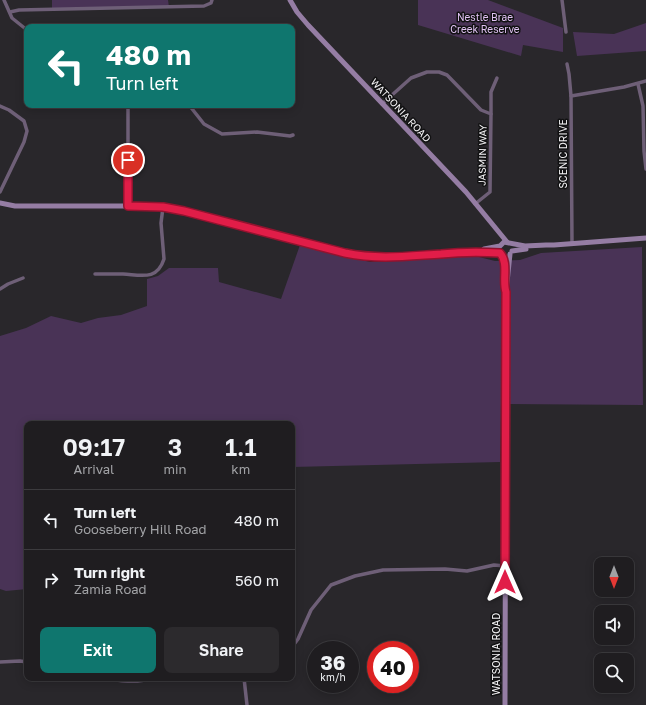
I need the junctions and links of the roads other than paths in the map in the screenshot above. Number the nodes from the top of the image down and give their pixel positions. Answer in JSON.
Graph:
{"nodes":[{"id":1,"x":4,"y":0,"type":"edge"},
{"id":2,"x":212,"y":0,"type":"edge"},
{"id":3,"x":290,"y":0,"type":"edge"},
{"id":4,"x":562,"y":0,"type":"edge"},
{"id":5,"x":10,"y":12,"type":"junction"},
{"id":6,"x":24,"y":28,"type":"edge"},
{"id":7,"x":566,"y":32,"type":"dead end"},
{"id":8,"x":567,"y":64,"type":"dead end"},
{"id":9,"x":497,"y":78,"type":"dead end"},
{"id":10,"x":646,"y":81,"type":"edge"},
{"id":11,"x":638,"y":84,"type":"junction"},
{"id":12,"x":571,"y":96,"type":"junction"},
{"id":13,"x":382,"y":104,"type":"junction"},
{"id":14,"x":0,"y":106,"type":"edge"},
{"id":15,"x":128,"y":108,"type":"edge"},
{"id":16,"x":191,"y":108,"type":"edge"},
{"id":17,"x":491,"y":114,"type":"junction"},
{"id":18,"x":293,"y":135,"type":"dead end"},
{"id":19,"x":646,"y":169,"type":"edge"},
{"id":20,"x":0,"y":192,"type":"edge"},
{"id":21,"x":0,"y":203,"type":"edge"},
{"id":22,"x":475,"y":204,"type":"junction"},
{"id":23,"x":128,"y":206,"type":"junction"},
{"id":24,"x":163,"y":207,"type":"junction"},
{"id":25,"x":499,"y":233,"type":"junction"},
{"id":26,"x":646,"y":238,"type":"edge"},
{"id":27,"x":509,"y":243,"type":"junction"},
{"id":28,"x":572,"y":244,"type":"junction"},
{"id":29,"x":554,"y":245,"type":"junction"},
{"id":30,"x":500,"y":246,"type":"junction"},
{"id":31,"x":511,"y":253,"type":"junction"},
{"id":32,"x":443,"y":254,"type":"junction"},
{"id":33,"x":501,"y":254,"type":"junction"},
{"id":34,"x":94,"y":274,"type":"dead end"},
{"id":35,"x":23,"y":278,"type":"dead end"},
{"id":36,"x":0,"y":289,"type":"edge"},
{"id":37,"x":506,"y":292,"type":"junction"},
{"id":38,"x":505,"y":566,"type":"junction"},
{"id":39,"x":295,"y":643,"type":"edge"},
{"id":40,"x":0,"y":662,"type":"edge"},
{"id":41,"x":24,"y":662,"type":"edge"},
{"id":42,"x":117,"y":681,"type":"edge"},
{"id":43,"x":144,"y":681,"type":"edge"},
{"id":44,"x":244,"y":681,"type":"edge"},
{"id":45,"x":247,"y":705,"type":"edge"},
{"id":46,"x":505,"y":705,"type":"edge"}],
"edges":[{"from":1,"to":5,"type":"street"},
{"from":2,"to":5,"type":"street"},
{"from":3,"to":13,"type":"street","name":"WATSONIA ROAD"},
{"from":4,"to":7,"type":"street"},
{"from":5,"to":6,"type":"street"},
{"from":8,"to":12,"type":"street","name":"SCENIC DRIVE"},
{"from":9,"to":17,"type":"street"},
{"from":10,"to":11,"type":"street"},
{"from":11,"to":12,"type":"street"},
{"from":11,"to":19,"type":"street"},
{"from":12,"to":28,"type":"street","name":"SCENIC DRIVE"},
{"from":13,"to":17,"type":"street","name":"JASMIN WAY"},
{"from":13,"to":22,"type":"street","name":"WATSONIA ROAD"},
{"from":14,"to":20,"type":"street"},
{"from":15,"to":23,"type":"street"},
{"from":16,"to":18,"type":"street"},
{"from":17,"to":22,"type":"street","name":"JASMIN WAY"},
{"from":21,"to":23,"type":"street"},
{"from":22,"to":25,"type":"street","name":"WATSONIA ROAD"},
{"from":23,"to":24,"type":"street"},
{"from":24,"to":32,"type":"street"},
{"from":24,"to":34,"type":"street"},
{"from":25,"to":27,"type":"street","name":"WATSONIA ROAD"},
{"from":25,"to":30,"type":"street"},
{"from":26,"to":28,"type":"street"},
{"from":27,"to":29,"type":"street"},
{"from":27,"to":30,"type":"street"},
{"from":27,"to":31,"type":"street","name":"WATSONIA ROAD"},
{"from":28,"to":29,"type":"street"},
{"from":29,"to":31,"type":"street"},
{"from":30,"to":32,"type":"street"},
{"from":30,"to":33,"type":"street","name":"WATSONIA ROAD"},
{"from":31,"to":33,"type":"street"},
{"from":31,"to":37,"type":"street","name":"WATSONIA ROAD"},
{"from":32,"to":33,"type":"street"},
{"from":33,"to":37,"type":"street","name":"WATSONIA ROAD"},
{"from":35,"to":36,"type":"street"},
{"from":37,"to":38,"type":"street","name":"WATSONIA ROAD"},
{"from":38,"to":39,"type":"street"},
{"from":38,"to":46,"type":"street","name":"WATSONIA ROAD"},
{"from":40,"to":41,"type":"street"},
{"from":42,"to":43,"type":"street"},
{"from":44,"to":45,"type":"street"}]}
